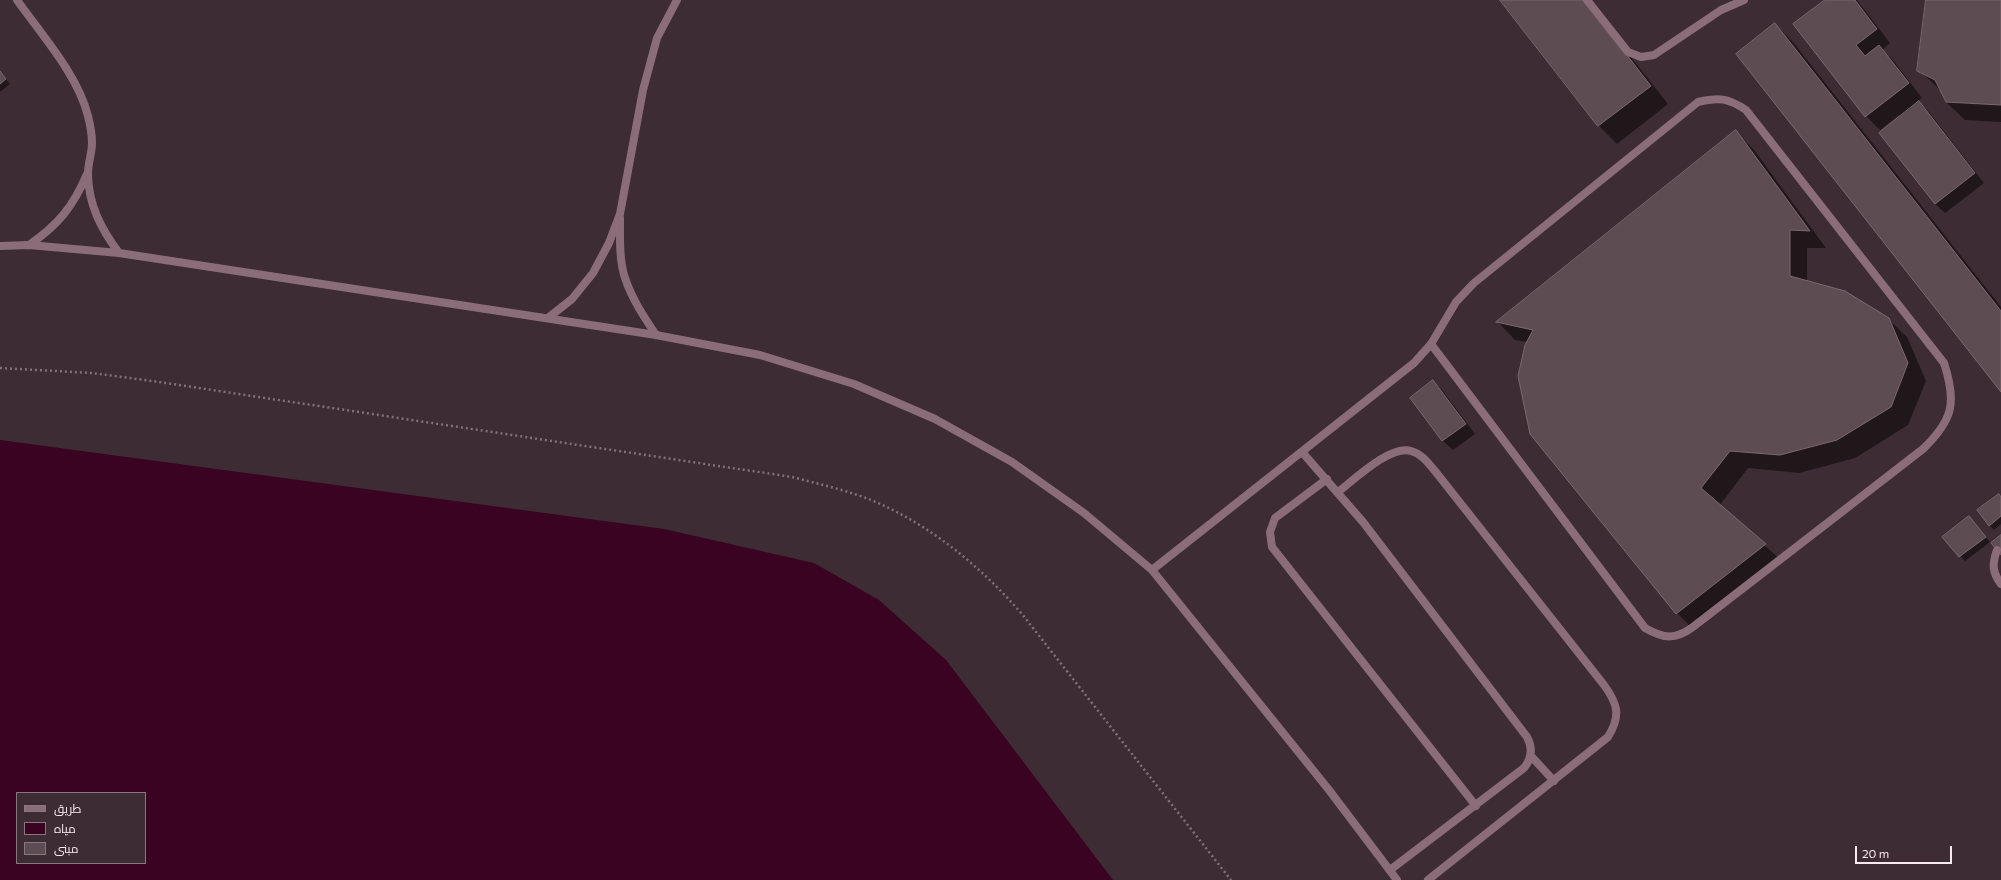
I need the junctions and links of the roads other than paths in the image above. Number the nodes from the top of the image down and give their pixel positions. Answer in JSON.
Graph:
{"nodes":[{"id":1,"x":16,"y":0,"type":"edge"},
{"id":2,"x":677,"y":0,"type":"edge"},
{"id":3,"x":1587,"y":0,"type":"edge"},
{"id":4,"x":1744,"y":0,"type":"edge"},
{"id":5,"x":88,"y":172,"type":"junction"},
{"id":6,"x":620,"y":214,"type":"junction"},
{"id":7,"x":29,"y":245,"type":"junction"},
{"id":8,"x":0,"y":246,"type":"edge"},
{"id":9,"x":119,"y":254,"type":"junction"},
{"id":10,"x":548,"y":318,"type":"junction"},
{"id":11,"x":656,"y":335,"type":"junction"},
{"id":12,"x":1431,"y":344,"type":"junction"},
{"id":13,"x":1302,"y":452,"type":"junction"},
{"id":14,"x":1326,"y":480,"type":"junction"},
{"id":15,"x":1338,"y":492,"type":"junction"},
{"id":16,"x":1997,"y":550,"type":"dead end"},
{"id":17,"x":1152,"y":570,"type":"junction"},
{"id":18,"x":2001,"y":584,"type":"edge"},
{"id":19,"x":1531,"y":756,"type":"junction"},
{"id":20,"x":1554,"y":781,"type":"junction"},
{"id":21,"x":1476,"y":806,"type":"junction"},
{"id":22,"x":1390,"y":870,"type":"junction"},
{"id":23,"x":1397,"y":880,"type":"edge"},
{"id":24,"x":1428,"y":880,"type":"edge"}],
"edges":[{"from":1,"to":5,"type":"street"},
{"from":2,"to":6,"type":"street"},
{"from":3,"to":4,"type":"street"},
{"from":5,"to":7,"type":"street"},
{"from":5,"to":9,"type":"street"},
{"from":6,"to":10,"type":"street"},
{"from":6,"to":11,"type":"street"},
{"from":7,"to":8,"type":"street"},
{"from":7,"to":9,"type":"street"},
{"from":9,"to":10,"type":"street"},
{"from":10,"to":11,"type":"street"},
{"from":11,"to":17,"type":"street"},
{"from":12,"to":12,"type":"street"},
{"from":12,"to":13,"type":"street"},
{"from":13,"to":14,"type":"street"},
{"from":13,"to":17,"type":"street"},
{"from":14,"to":15,"type":"street"},
{"from":14,"to":21,"type":"street"},
{"from":15,"to":19,"type":"street"},
{"from":15,"to":20,"type":"street"},
{"from":16,"to":18,"type":"street"},
{"from":17,"to":22,"type":"street"},
{"from":19,"to":20,"type":"street"},
{"from":19,"to":21,"type":"street"},
{"from":20,"to":24,"type":"street"},
{"from":21,"to":22,"type":"street"},
{"from":22,"to":23,"type":"street"}]}
